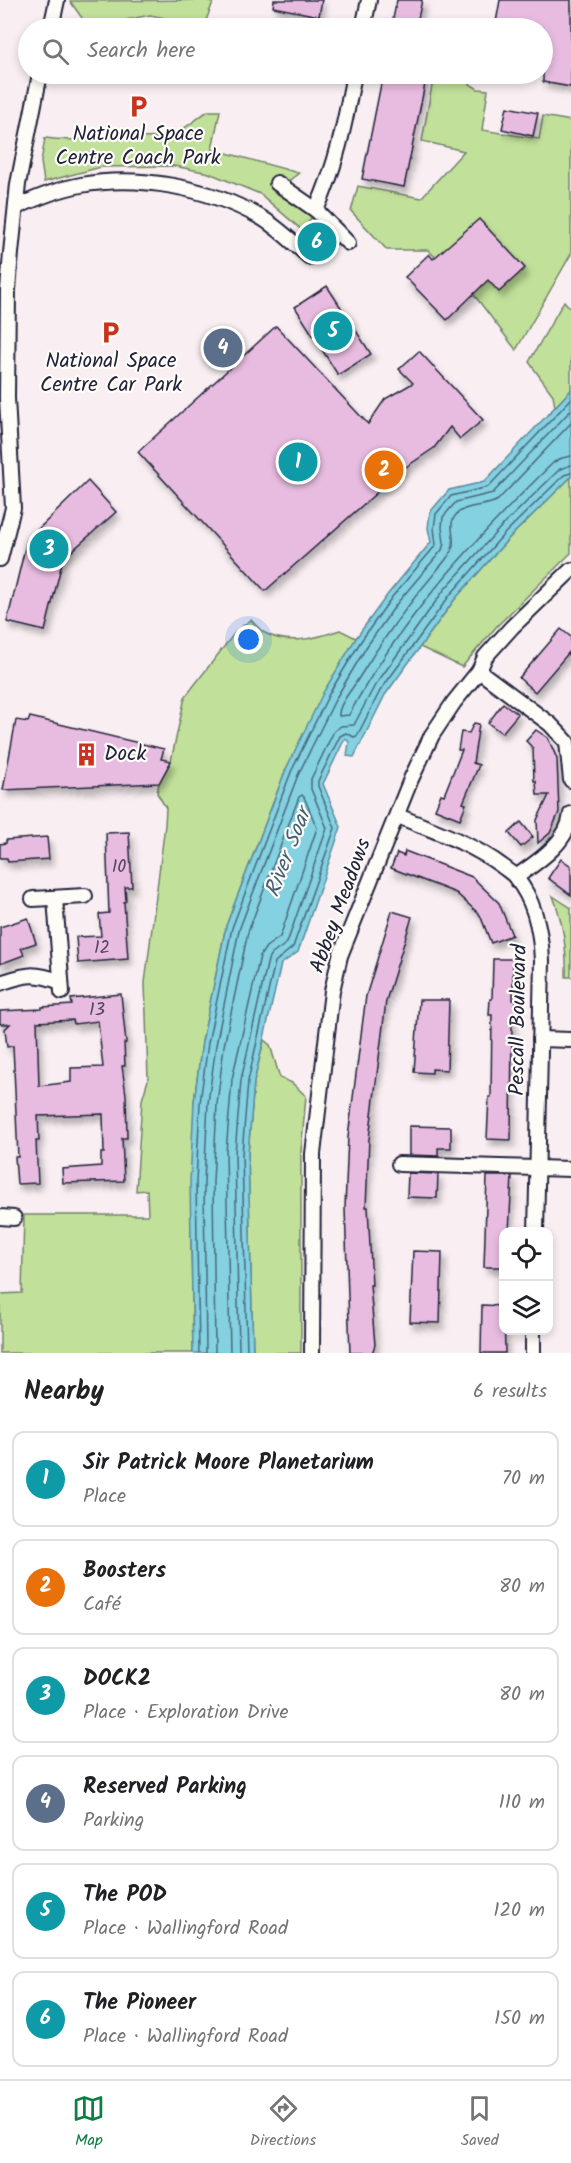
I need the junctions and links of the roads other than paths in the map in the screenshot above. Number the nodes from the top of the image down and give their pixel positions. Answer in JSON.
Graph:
{"nodes":[{"id":1,"x":57,"y":0,"type":"edge"},
{"id":2,"x":369,"y":0,"type":"edge"},
{"id":3,"x":53,"y":18,"type":"edge"},
{"id":4,"x":365,"y":18,"type":"edge"},
{"id":5,"x":38,"y":84,"type":"edge"},
{"id":6,"x":352,"y":84,"type":"edge"},
{"id":7,"x":277,"y":183,"type":"dead end"},
{"id":8,"x":16,"y":207,"type":"junction"},
{"id":9,"x":316,"y":210,"type":"junction"},
{"id":10,"x":337,"y":232,"type":"junction"},
{"id":11,"x":348,"y":243,"type":"dead end"},
{"id":12,"x":0,"y":559,"type":"edge"},
{"id":13,"x":571,"y":570,"type":"edge"},
{"id":14,"x":479,"y":671,"type":"junction"},
{"id":15,"x":569,"y":742,"type":"edge"},
{"id":16,"x":571,"y":780,"type":"edge"},
{"id":17,"x":571,"y":814,"type":"edge"},
{"id":18,"x":398,"y":816,"type":"junction"},
{"id":19,"x":516,"y":877,"type":"junction"},
{"id":20,"x":85,"y":896,"type":"dead end"},
{"id":21,"x":55,"y":898,"type":"junction"},
{"id":22,"x":33,"y":899,"type":"dead end"},
{"id":23,"x":0,"y":983,"type":"edge"},
{"id":24,"x":540,"y":1039,"type":"junction"},
{"id":25,"x":571,"y":1040,"type":"edge"},
{"id":26,"x":399,"y":1164,"type":"dead end"},
{"id":27,"x":537,"y":1168,"type":"junction"},
{"id":28,"x":571,"y":1169,"type":"edge"},
{"id":29,"x":536,"y":1227,"type":"edge"},
{"id":30,"x":533,"y":1335,"type":"edge"},
{"id":31,"x":312,"y":1353,"type":"edge"},
{"id":32,"x":533,"y":1353,"type":"edge"}],
"edges":[{"from":1,"to":3,"type":"street"},
{"from":2,"to":4,"type":"street"},
{"from":5,"to":8,"type":"street"},
{"from":6,"to":9,"type":"street"},
{"from":7,"to":9,"type":"street"},
{"from":8,"to":10,"type":"street"},
{"from":8,"to":12,"type":"street"},
{"from":9,"to":10,"type":"street"},
{"from":10,"to":11,"type":"street"},
{"from":13,"to":14,"type":"street","name":"Abbey Meadows"},
{"from":14,"to":15,"type":"street"},
{"from":14,"to":18,"type":"street","name":"Abbey Meadows"},
{"from":15,"to":16,"type":"street"},
{"from":17,"to":19,"type":"street"},
{"from":18,"to":19,"type":"street","name":"Pescall Boulevard"},
{"from":18,"to":31,"type":"street","name":"Abbey Meadows"},
{"from":19,"to":24,"type":"street","name":"Pescall Boulevard"},
{"from":20,"to":21,"type":"street"},
{"from":21,"to":22,"type":"street"},
{"from":21,"to":23,"type":"street"},
{"from":24,"to":25,"type":"street"},
{"from":24,"to":27,"type":"street","name":"Pescall Boulevard"},
{"from":26,"to":27,"type":"street"},
{"from":27,"to":28,"type":"street"},
{"from":27,"to":29,"type":"street","name":"Pescall Boulevard"},
{"from":30,"to":32,"type":"street"}]}
